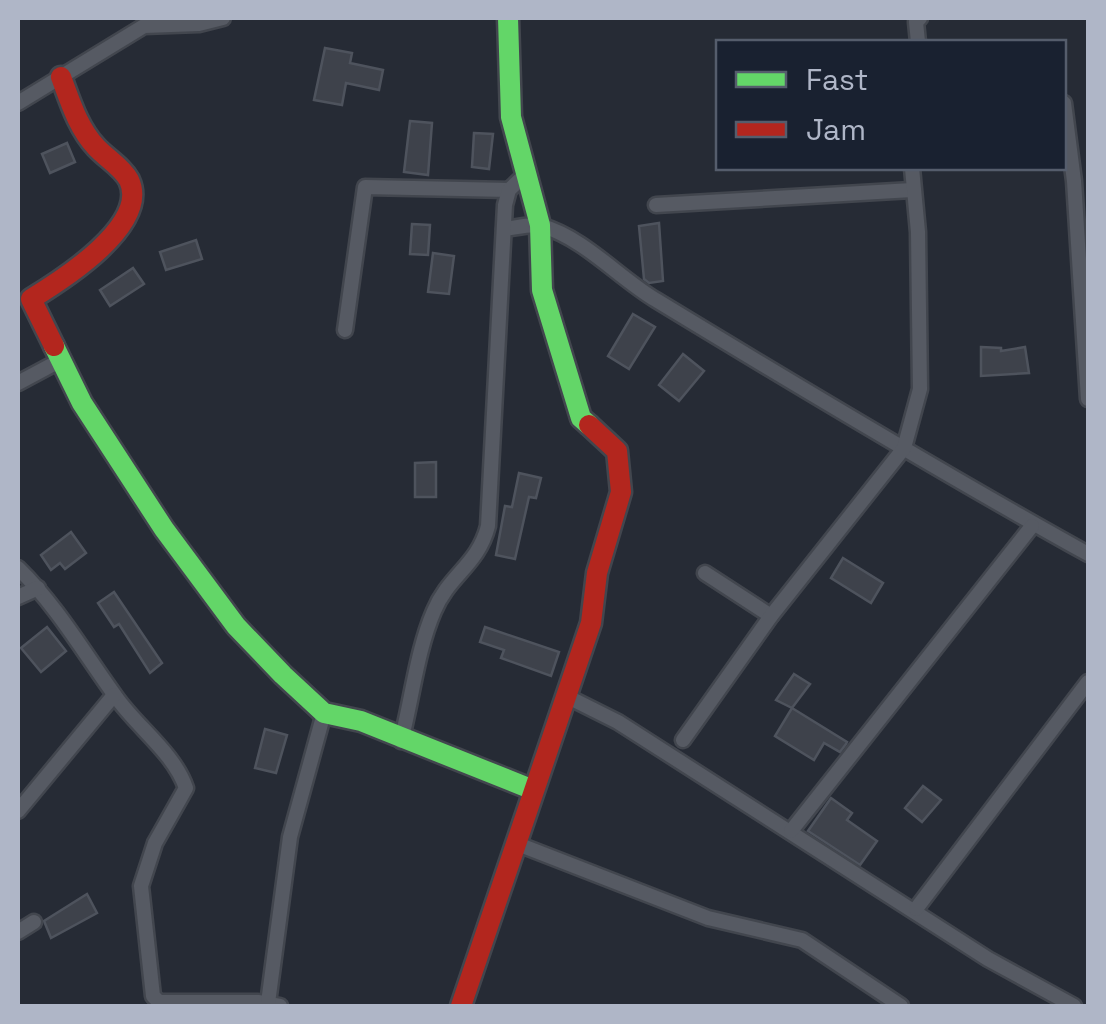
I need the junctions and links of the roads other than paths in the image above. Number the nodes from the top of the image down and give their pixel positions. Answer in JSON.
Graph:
{"nodes":[{"id":1,"x":223,"y":18,"type":"edge"},
{"id":2,"x":508,"y":18,"type":"edge"},
{"id":3,"x":142,"y":22,"type":"edge"},
{"id":4,"x":61,"y":77,"type":"junction"},
{"id":5,"x":18,"y":103,"type":"edge"},
{"id":6,"x":1066,"y":118,"type":"edge"},
{"id":7,"x":912,"y":170,"type":"edge"},
{"id":8,"x":528,"y":172,"type":"junction"},
{"id":9,"x":510,"y":190,"type":"junction"},
{"id":10,"x":912,"y":190,"type":"junction"},
{"id":11,"x":656,"y":205,"type":"dead end"},
{"id":12,"x":540,"y":225,"type":"junction"},
{"id":13,"x":504,"y":229,"type":"junction"},
{"id":14,"x":24,"y":303,"type":"edge"},
{"id":15,"x":345,"y":330,"type":"dead end"},
{"id":16,"x":60,"y":360,"type":"junction"},
{"id":17,"x":18,"y":383,"type":"edge"},
{"id":18,"x":1088,"y":399,"type":"edge"},
{"id":19,"x":904,"y":448,"type":"junction"},
{"id":20,"x":1032,"y":526,"type":"junction"},
{"id":21,"x":1086,"y":548,"type":"edge"},
{"id":22,"x":18,"y":568,"type":"edge"},
{"id":23,"x":705,"y":573,"type":"dead end"},
{"id":24,"x":38,"y":588,"type":"junction"},
{"id":25,"x":18,"y":598,"type":"edge"},
{"id":26,"x":771,"y":616,"type":"junction"},
{"id":27,"x":1088,"y":682,"type":"edge"},
{"id":28,"x":114,"y":695,"type":"junction"},
{"id":29,"x":568,"y":698,"type":"junction"},
{"id":30,"x":324,"y":713,"type":"junction"},
{"id":31,"x":401,"y":740,"type":"junction"},
{"id":32,"x":684,"y":740,"type":"dead end"},
{"id":33,"x":532,"y":789,"type":"junction"},
{"id":34,"x":18,"y":812,"type":"edge"},
{"id":35,"x":792,"y":830,"type":"junction"},
{"id":36,"x":515,"y":843,"type":"junction"},
{"id":37,"x":916,"y":909,"type":"junction"},
{"id":38,"x":34,"y":922,"type":"dead end"},
{"id":39,"x":18,"y":932,"type":"edge"},
{"id":40,"x":274,"y":1005,"type":"edge"},
{"id":41,"x":461,"y":1006,"type":"edge"},
{"id":42,"x":901,"y":1006,"type":"edge"},
{"id":43,"x":1074,"y":1006,"type":"edge"}],
"edges":[{"from":1,"to":3,"type":"street"},
{"from":2,"to":8,"type":"street"},
{"from":3,"to":4,"type":"street"},
{"from":4,"to":5,"type":"street"},
{"from":4,"to":14,"type":"street"},
{"from":6,"to":18,"type":"street"},
{"from":7,"to":10,"type":"street"},
{"from":8,"to":9,"type":"street"},
{"from":8,"to":12,"type":"street"},
{"from":9,"to":13,"type":"street"},
{"from":9,"to":15,"type":"street"},
{"from":10,"to":11,"type":"street"},
{"from":10,"to":19,"type":"street"},
{"from":12,"to":13,"type":"street"},
{"from":12,"to":19,"type":"street"},
{"from":12,"to":29,"type":"street"},
{"from":13,"to":31,"type":"street"},
{"from":14,"to":16,"type":"street"},
{"from":16,"to":17,"type":"street"},
{"from":16,"to":30,"type":"street"},
{"from":19,"to":20,"type":"street"},
{"from":19,"to":26,"type":"street"},
{"from":20,"to":21,"type":"street"},
{"from":20,"to":35,"type":"street"},
{"from":22,"to":24,"type":"street"},
{"from":23,"to":26,"type":"street"},
{"from":24,"to":25,"type":"street"},
{"from":24,"to":28,"type":"street"},
{"from":26,"to":32,"type":"street"},
{"from":27,"to":37,"type":"street"},
{"from":28,"to":34,"type":"street"},
{"from":28,"to":40,"type":"street"},
{"from":29,"to":33,"type":"street"},
{"from":29,"to":35,"type":"street"},
{"from":30,"to":31,"type":"street"},
{"from":30,"to":40,"type":"street"},
{"from":31,"to":33,"type":"street"},
{"from":33,"to":36,"type":"street"},
{"from":35,"to":37,"type":"street"},
{"from":36,"to":41,"type":"street"},
{"from":36,"to":42,"type":"street"},
{"from":37,"to":43,"type":"street"},
{"from":38,"to":39,"type":"street"}]}
